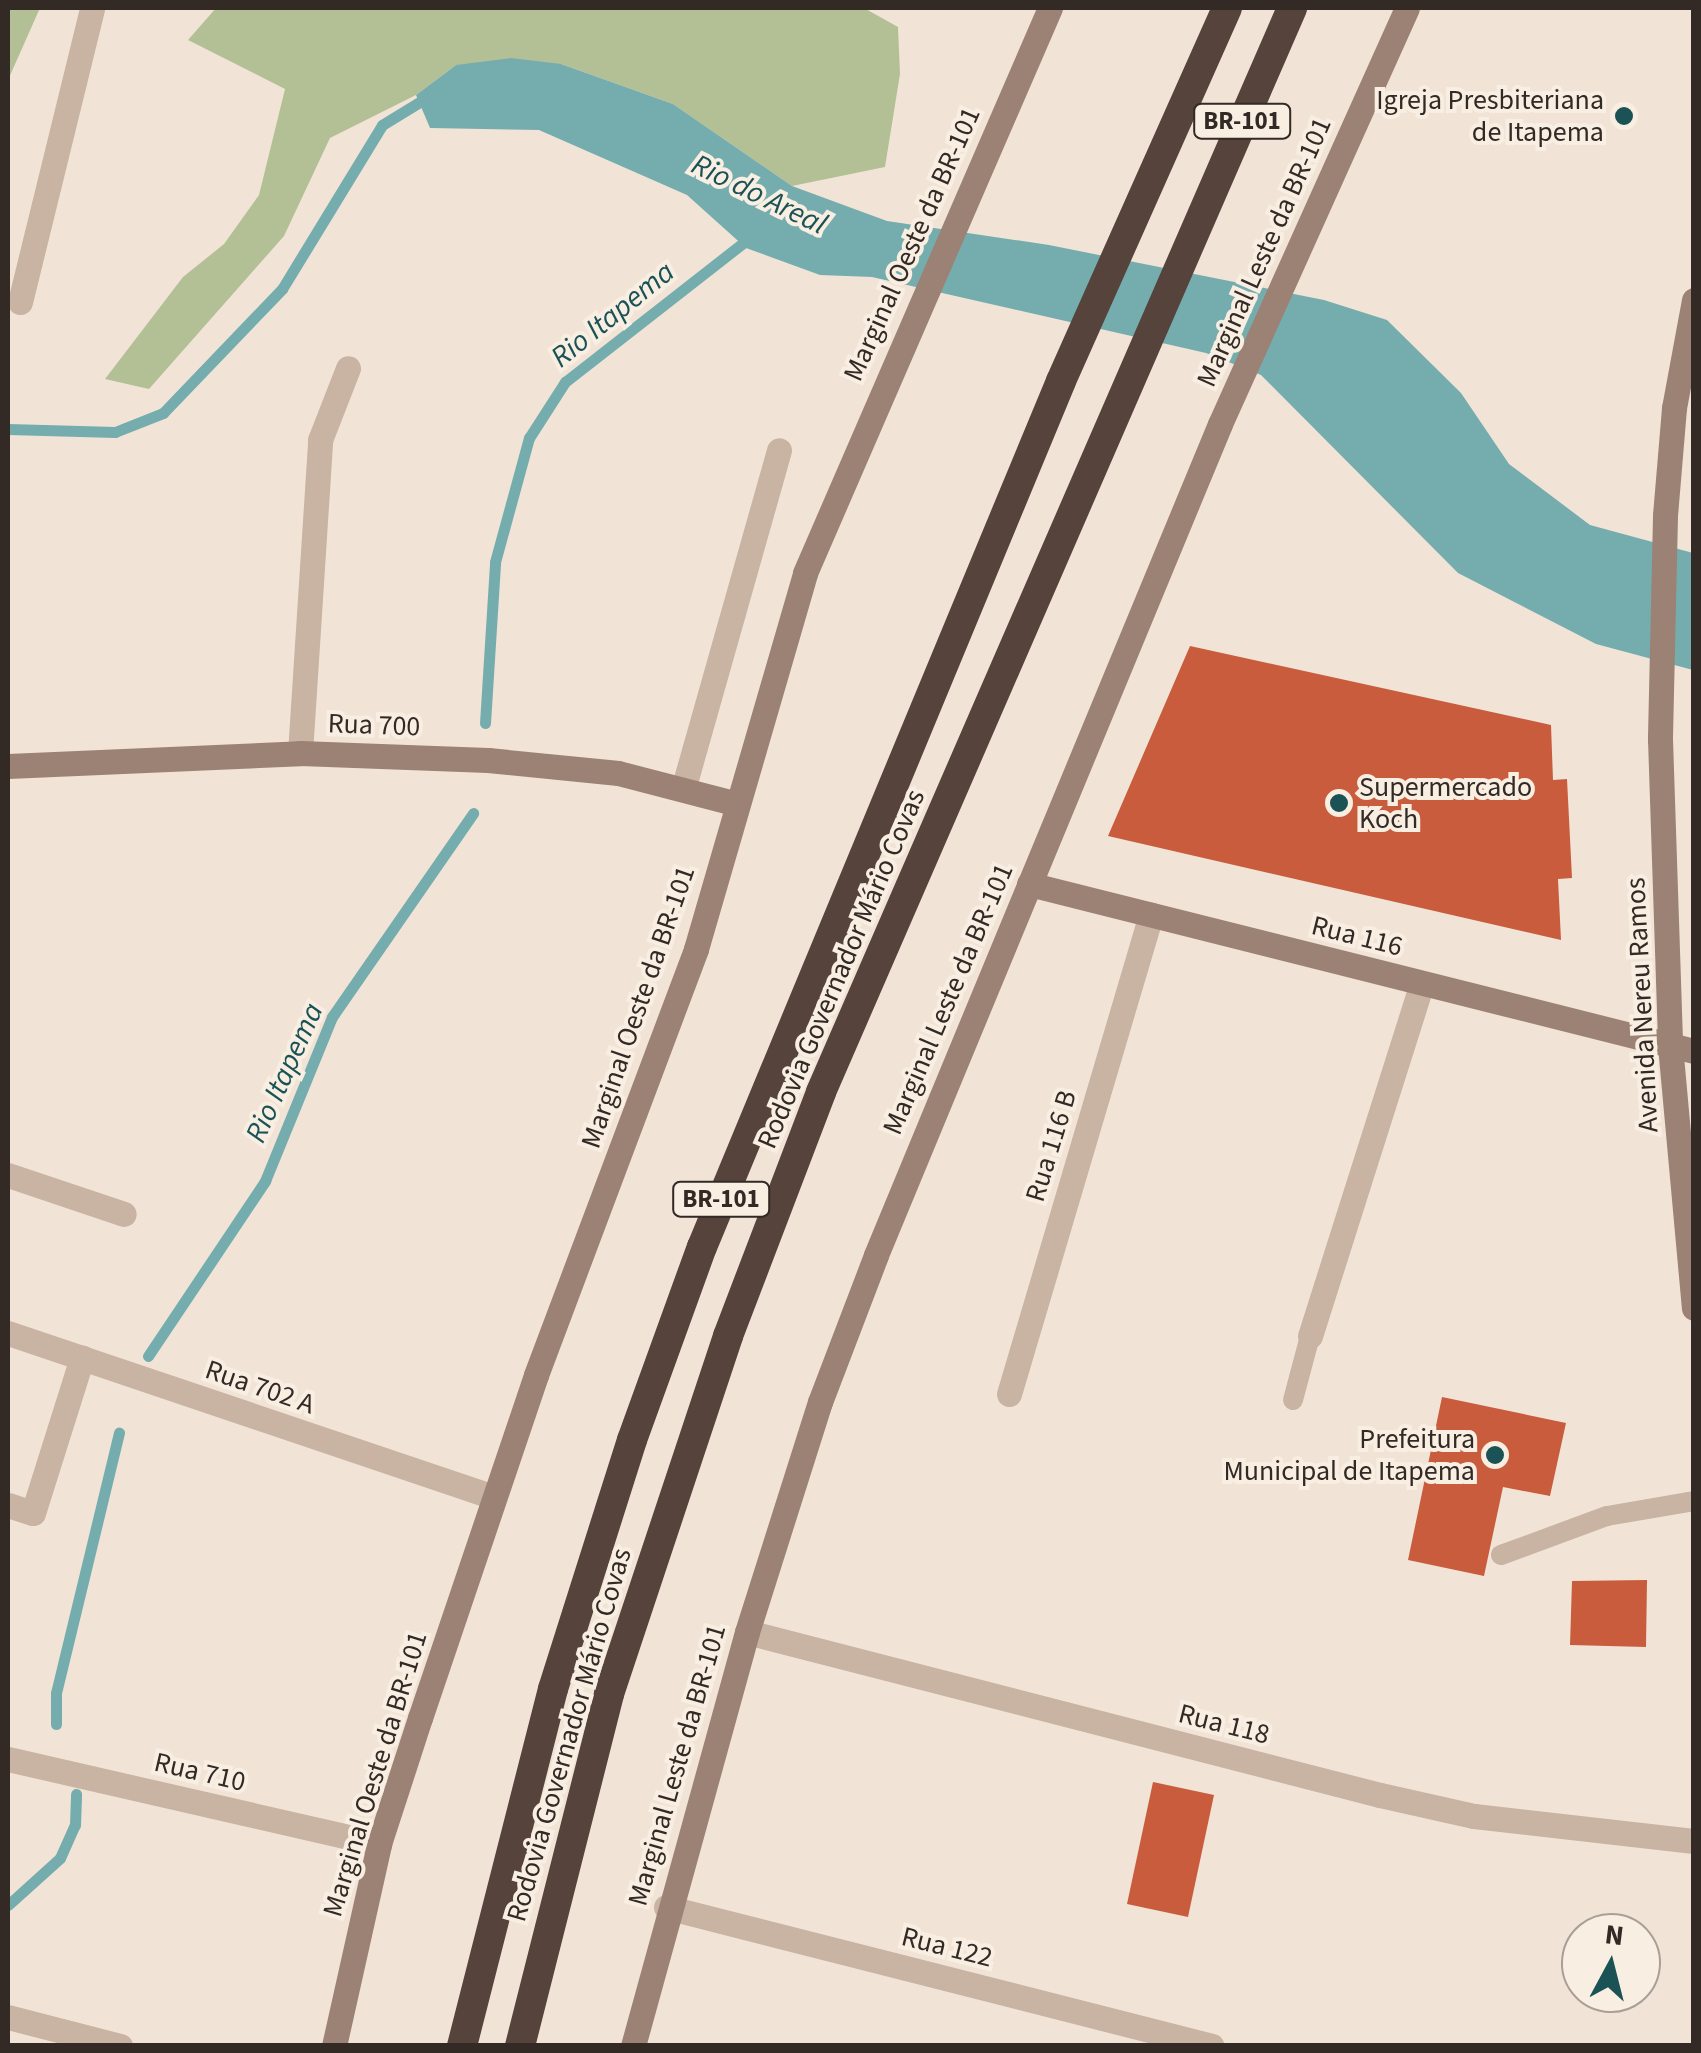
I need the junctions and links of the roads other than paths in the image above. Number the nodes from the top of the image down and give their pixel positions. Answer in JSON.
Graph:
{"nodes":[{"id":1,"x":92,"y":8,"type":"edge"},
{"id":2,"x":1050,"y":8,"type":"edge"},
{"id":3,"x":1227,"y":8,"type":"edge"},
{"id":4,"x":1292,"y":8,"type":"edge"},
{"id":5,"x":1407,"y":8,"type":"edge"},
{"id":6,"x":1694,"y":300,"type":"edge"},
{"id":7,"x":20,"y":302,"type":"dead end"},
{"id":8,"x":348,"y":368,"type":"dead end"},
{"id":9,"x":779,"y":450,"type":"dead end"},
{"id":10,"x":300,"y":753,"type":"junction"},
{"id":11,"x":8,"y":766,"type":"edge"},
{"id":12,"x":684,"y":786,"type":"junction"},
{"id":13,"x":734,"y":803,"type":"junction"},
{"id":14,"x":1029,"y":884,"type":"junction"},
{"id":15,"x":1151,"y":915,"type":"junction"},
{"id":16,"x":1422,"y":983,"type":"junction"},
{"id":17,"x":1682,"y":1048,"type":"edge"},
{"id":18,"x":8,"y":1175,"type":"edge"},
{"id":19,"x":124,"y":1214,"type":"dead end"},
{"id":20,"x":1694,"y":1308,"type":"edge"},
{"id":21,"x":8,"y":1333,"type":"edge"},
{"id":22,"x":1310,"y":1336,"type":"joint"},
{"id":23,"x":82,"y":1358,"type":"junction"},
{"id":24,"x":1009,"y":1394,"type":"dead end"},
{"id":25,"x":1293,"y":1400,"type":"dead end"},
{"id":26,"x":494,"y":1497,"type":"junction"},
{"id":27,"x":1694,"y":1501,"type":"edge"},
{"id":28,"x":8,"y":1505,"type":"edge"},
{"id":29,"x":1501,"y":1554,"type":"dead end"},
{"id":30,"x":747,"y":1632,"type":"junction"},
{"id":31,"x":8,"y":1758,"type":"edge"},
{"id":32,"x":1694,"y":1841,"type":"edge"},
{"id":33,"x":380,"y":1844,"type":"junction"},
{"id":34,"x":666,"y":1908,"type":"junction"},
{"id":35,"x":8,"y":2017,"type":"edge"},
{"id":36,"x":120,"y":2046,"type":"edge"},
{"id":37,"x":334,"y":2046,"type":"edge"},
{"id":38,"x":462,"y":2046,"type":"edge"},
{"id":39,"x":520,"y":2046,"type":"edge"},
{"id":40,"x":633,"y":2046,"type":"edge"},
{"id":41,"x":1212,"y":2046,"type":"edge"}],
"edges":[{"from":1,"to":7,"type":"street"},
{"from":2,"to":13,"type":"main road","name":"Marginal Oeste da BR-101"},
{"from":3,"to":38,"type":"highway","name":"Rodovia Governador Mário Covas","number":"BR-101"},
{"from":4,"to":39,"type":"highway","name":"Rodovia Governador Mário Covas","number":"BR-101"},
{"from":5,"to":14,"type":"main road","name":"Marginal Leste da BR-101"},
{"from":6,"to":17,"type":"main road","name":"Avenida Nereu Ramos"},
{"from":8,"to":10,"type":"street"},
{"from":9,"to":12,"type":"street"},
{"from":10,"to":11,"type":"main road","name":"Rua 700"},
{"from":10,"to":12,"type":"main road","name":"Rua 700"},
{"from":12,"to":13,"type":"main road","name":"Rua 700"},
{"from":13,"to":26,"type":"main road","name":"Marginal Oeste da BR-101"},
{"from":14,"to":15,"type":"main road","name":"Rua 116"},
{"from":14,"to":30,"type":"main road","name":"Marginal Leste da BR-101"},
{"from":15,"to":16,"type":"main road","name":"Rua 116"},
{"from":15,"to":24,"type":"street","name":"Rua 116 B"},
{"from":16,"to":17,"type":"main road","name":"Rua 116"},
{"from":16,"to":22,"type":"street"},
{"from":17,"to":20,"type":"main road","name":"Avenida Nereu Ramos"},
{"from":18,"to":19,"type":"street"},
{"from":21,"to":23,"type":"street","name":"Rua 702 A"},
{"from":22,"to":25,"type":"lane"},
{"from":23,"to":26,"type":"street","name":"Rua 702 A"},
{"from":23,"to":28,"type":"street"},
{"from":26,"to":33,"type":"main road","name":"Marginal Oeste da BR-101"},
{"from":27,"to":29,"type":"lane"},
{"from":30,"to":32,"type":"street","name":"Rua 118"},
{"from":30,"to":34,"type":"main road","name":"Marginal Leste da BR-101"},
{"from":31,"to":33,"type":"street","name":"Rua 710"},
{"from":33,"to":37,"type":"main road","name":"Marginal Oeste da BR-101"},
{"from":34,"to":40,"type":"main road","name":"Marginal Leste da BR-101"},
{"from":34,"to":41,"type":"street","name":"Rua 122"},
{"from":35,"to":36,"type":"street"}]}
